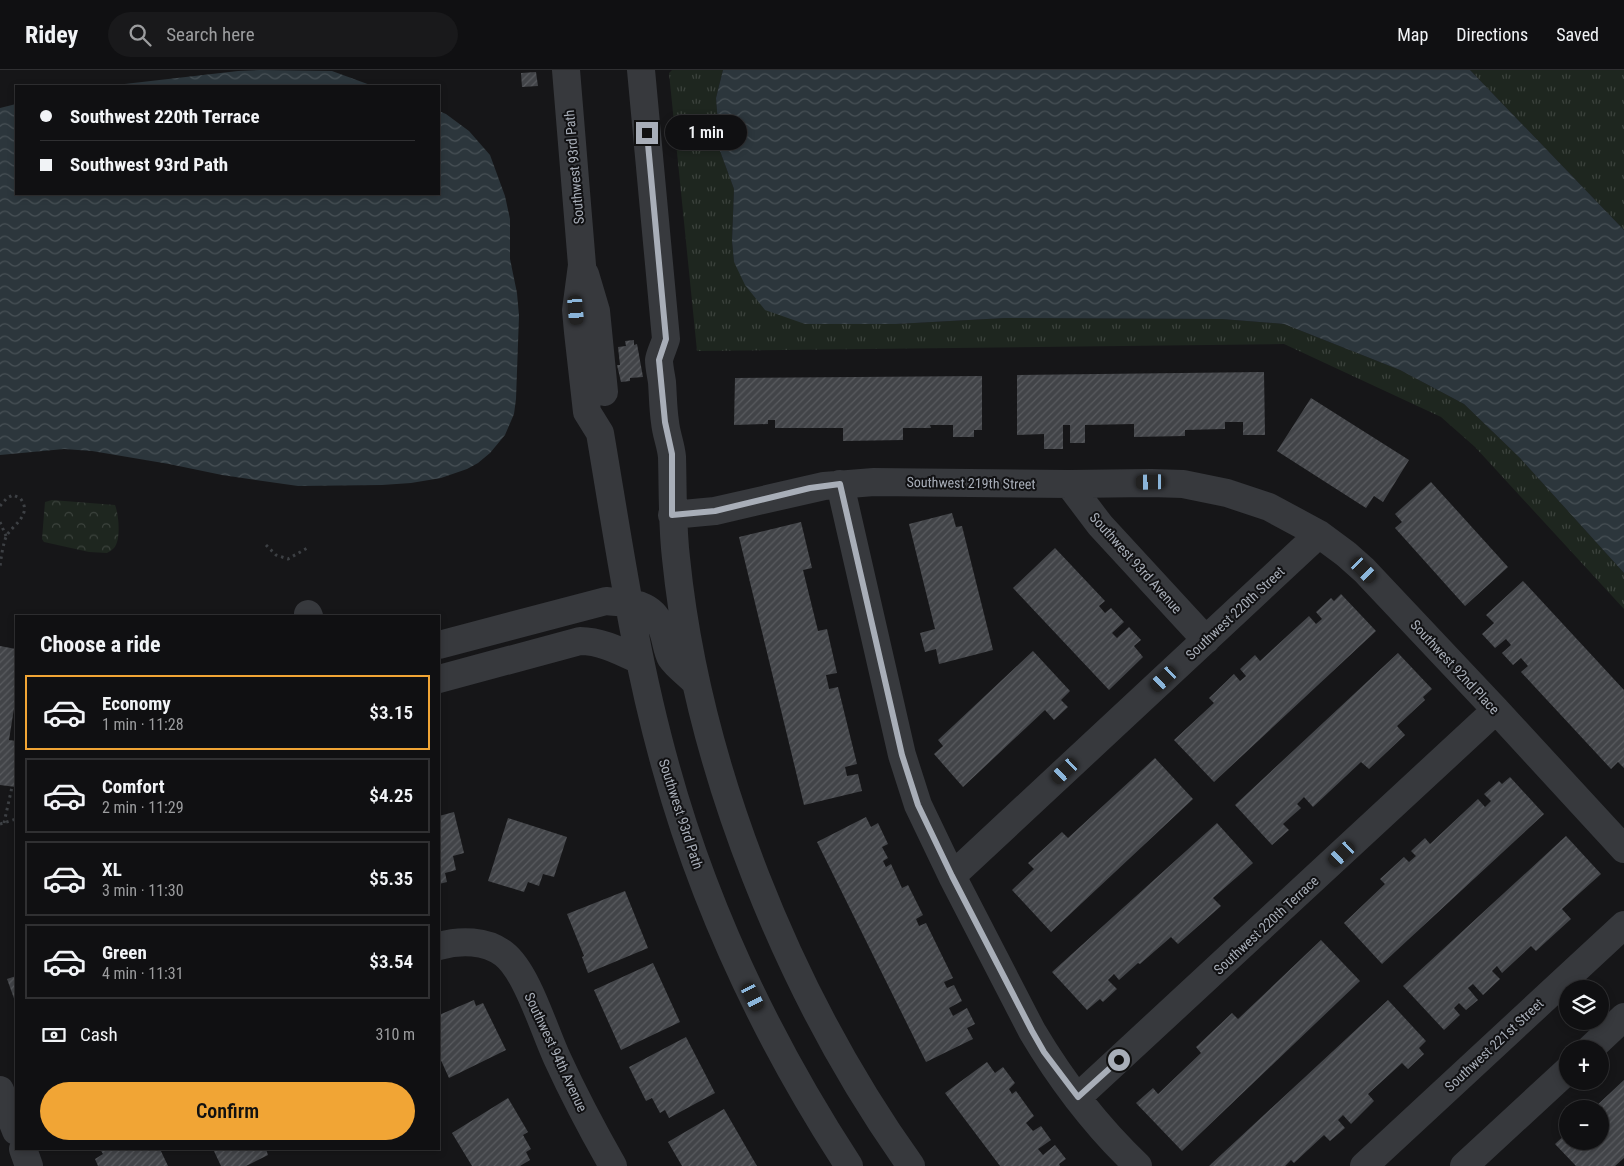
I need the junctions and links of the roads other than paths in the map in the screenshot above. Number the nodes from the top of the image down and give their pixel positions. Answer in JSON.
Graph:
{"nodes":[{"id":1,"x":566,"y":70,"type":"edge"},
{"id":2,"x":641,"y":70,"type":"edge"},
{"id":3,"x":840,"y":484,"type":"junction"},
{"id":4,"x":1069,"y":484,"type":"junction"},
{"id":5,"x":1269,"y":507,"type":"joint"},
{"id":6,"x":672,"y":515,"type":"junction"},
{"id":7,"x":1320,"y":534,"type":"junction"},
{"id":8,"x":630,"y":604,"type":"junction"},
{"id":9,"x":1206,"y":640,"type":"junction"},
{"id":10,"x":440,"y":645,"type":"edge"},
{"id":11,"x":639,"y":660,"type":"junction"},
{"id":12,"x":440,"y":679,"type":"edge"},
{"id":13,"x":696,"y":683,"type":"junction"},
{"id":14,"x":1496,"y":710,"type":"junction"},
{"id":15,"x":1624,"y":849,"type":"edge"},
{"id":16,"x":952,"y":876,"type":"junction"},
{"id":17,"x":1624,"y":924,"type":"edge"},
{"id":18,"x":440,"y":946,"type":"edge"},
{"id":19,"x":1624,"y":1017,"type":"edge"},
{"id":20,"x":1600,"y":1040,"type":"edge"},
{"id":21,"x":1559,"y":1078,"type":"edge"},
{"id":22,"x":1078,"y":1097,"type":"junction"},
{"id":23,"x":23,"y":1150,"type":"edge"},
{"id":24,"x":29,"y":1166,"type":"edge"},
{"id":25,"x":613,"y":1166,"type":"edge"},
{"id":26,"x":849,"y":1166,"type":"edge"},
{"id":27,"x":911,"y":1166,"type":"edge"},
{"id":28,"x":1138,"y":1166,"type":"edge"},
{"id":29,"x":1364,"y":1166,"type":"edge"},
{"id":30,"x":1464,"y":1166,"type":"edge"}],
"edges":[{"from":1,"to":8,"type":"street","name":"Southwest 93rd Path"},
{"from":2,"to":6,"type":"street"},
{"from":3,"to":4,"type":"street","name":"Southwest 219th Street"},
{"from":3,"to":6,"type":"street","name":"Southwest 219th Street"},
{"from":3,"to":16,"type":"street"},
{"from":4,"to":5,"type":"street","name":"Southwest 219th Street"},
{"from":4,"to":9,"type":"street","name":"Southwest 93rd Avenue"},
{"from":5,"to":7,"type":"street","name":"Southwest 92nd Place"},
{"from":6,"to":13,"type":"street"},
{"from":7,"to":9,"type":"street","name":"Southwest 220th Street"},
{"from":7,"to":14,"type":"street","name":"Southwest 92nd Place"},
{"from":8,"to":10,"type":"street"},
{"from":8,"to":11,"type":"street","name":"Southwest 93rd Path"},
{"from":8,"to":13,"type":"street"},
{"from":9,"to":16,"type":"street","name":"Southwest 220th Street"},
{"from":11,"to":12,"type":"street"},
{"from":11,"to":26,"type":"street","name":"Southwest 93rd Path"},
{"from":13,"to":27,"type":"street"},
{"from":14,"to":15,"type":"street","name":"Southwest 92nd Place"},
{"from":14,"to":22,"type":"street","name":"Southwest 220th Terrace"},
{"from":16,"to":22,"type":"street"},
{"from":17,"to":29,"type":"street","name":"Southwest 221st Street"},
{"from":18,"to":25,"type":"street","name":"Southwest 94th Avenue"},
{"from":19,"to":20,"type":"street"},
{"from":21,"to":30,"type":"street"},
{"from":22,"to":28,"type":"street"},
{"from":23,"to":24,"type":"street"}]}
